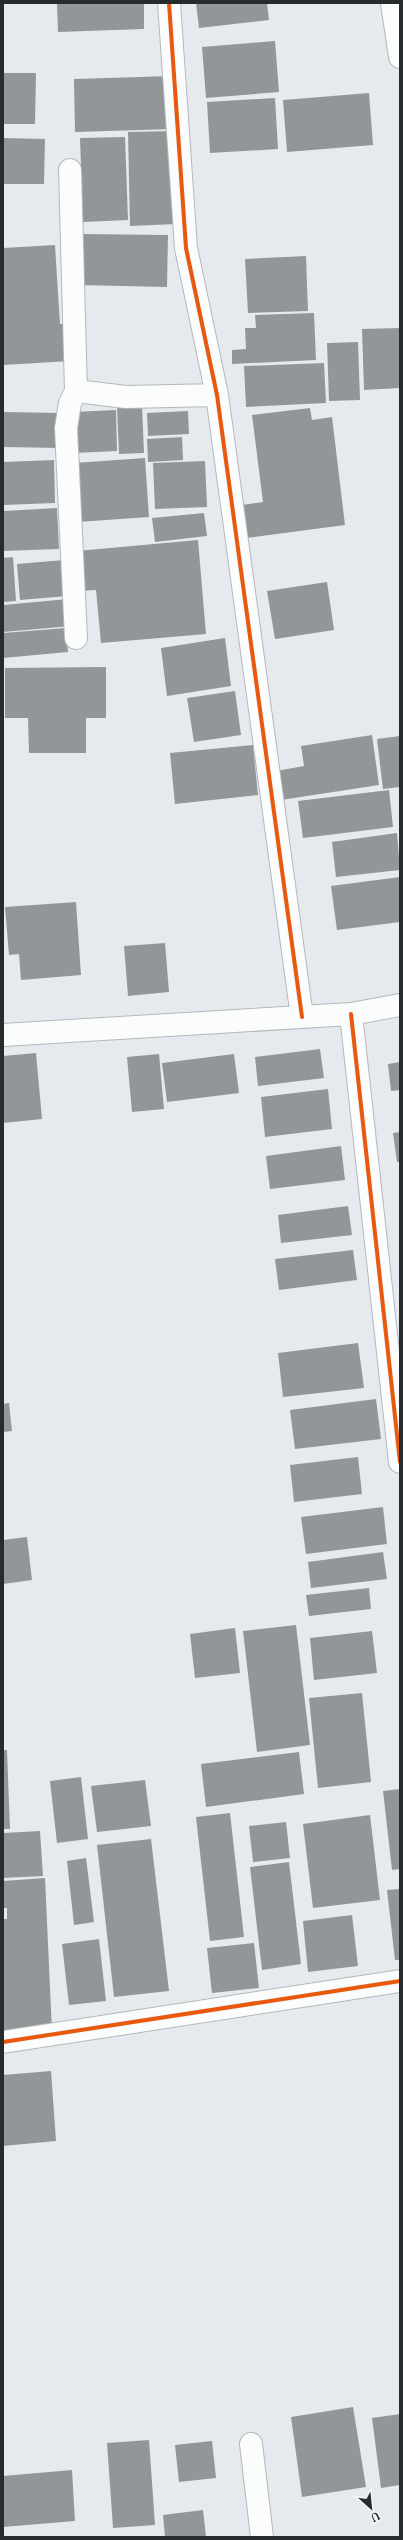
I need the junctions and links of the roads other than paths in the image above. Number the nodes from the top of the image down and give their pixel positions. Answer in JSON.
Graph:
{"nodes":[{"id":1,"x":169,"y":3,"type":"edge"},
{"id":2,"x":392,"y":3,"type":"edge"},
{"id":3,"x":400,"y":57,"type":"edge"},
{"id":4,"x":70,"y":170,"type":"dead end"},
{"id":5,"x":76,"y":391,"type":"junction"},
{"id":6,"x":217,"y":396,"type":"junction"},
{"id":7,"x":76,"y":638,"type":"dead end"},
{"id":8,"x":400,"y":1005,"type":"edge"},
{"id":9,"x":350,"y":1014,"type":"junction"},
{"id":10,"x":302,"y":1017,"type":"junction"},
{"id":11,"x":3,"y":1035,"type":"edge"},
{"id":12,"x":400,"y":1462,"type":"edge"},
{"id":13,"x":400,"y":1981,"type":"edge"},
{"id":14,"x":3,"y":2042,"type":"edge"},
{"id":15,"x":251,"y":2444,"type":"dead end"},
{"id":16,"x":262,"y":2537,"type":"edge"}],
"edges":[{"from":1,"to":6,"type":"street"},
{"from":2,"to":3,"type":"street"},
{"from":4,"to":5,"type":"street"},
{"from":5,"to":6,"type":"street"},
{"from":5,"to":7,"type":"street"},
{"from":6,"to":10,"type":"street"},
{"from":8,"to":9,"type":"street"},
{"from":9,"to":10,"type":"street"},
{"from":9,"to":12,"type":"street"},
{"from":10,"to":11,"type":"street"},
{"from":13,"to":14,"type":"street"},
{"from":15,"to":16,"type":"street"}]}
